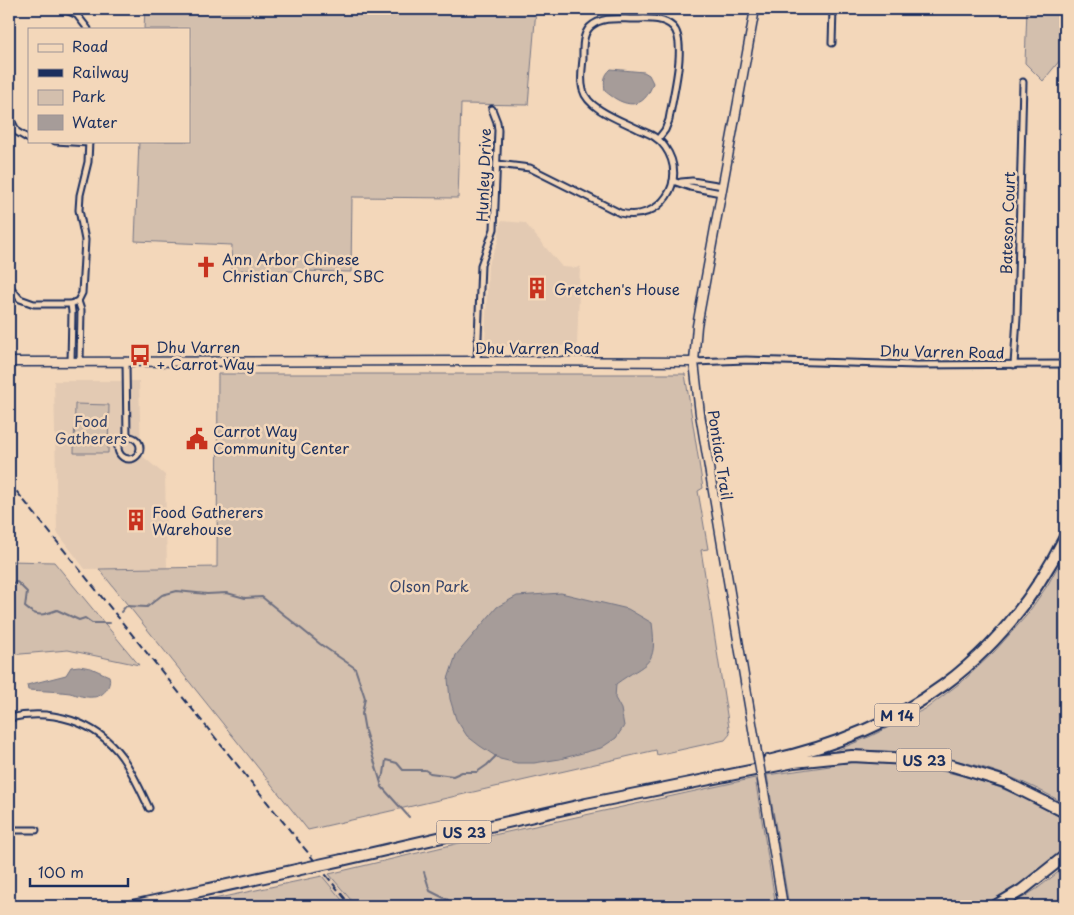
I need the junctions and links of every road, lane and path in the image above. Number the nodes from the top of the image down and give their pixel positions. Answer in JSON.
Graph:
{"nodes":[{"id":1,"x":64,"y":9,"type":"edge"},
{"id":2,"x":755,"y":9,"type":"edge"},
{"id":3,"x":792,"y":9,"type":"edge"},
{"id":4,"x":800,"y":9,"type":"edge"},
{"id":5,"x":833,"y":9,"type":"edge"},
{"id":6,"x":87,"y":28,"type":"edge"},
{"id":7,"x":832,"y":43,"type":"dead end"},
{"id":8,"x":1023,"y":82,"type":"dead end"},
{"id":9,"x":492,"y":109,"type":"dead end"},
{"id":10,"x":9,"y":116,"type":"edge"},
{"id":11,"x":28,"y":138,"type":"edge"},
{"id":12,"x":658,"y":139,"type":"junction"},
{"id":13,"x":89,"y":142,"type":"edge"},
{"id":14,"x":497,"y":164,"type":"junction"},
{"id":15,"x":676,"y":182,"type":"junction"},
{"id":16,"x":722,"y":190,"type":"junction"},
{"id":17,"x":9,"y":286,"type":"edge"},
{"id":18,"x":78,"y":301,"type":"junction"},
{"id":19,"x":71,"y":304,"type":"junction"},
{"id":20,"x":72,"y":326,"type":"junction"},
{"id":21,"x":80,"y":326,"type":"junction"},
{"id":22,"x":126,"y":361,"type":"junction"},
{"id":23,"x":477,"y":361,"type":"junction"},
{"id":24,"x":9,"y":362,"type":"edge"},
{"id":25,"x":71,"y":362,"type":"junction"},
{"id":26,"x":80,"y":362,"type":"junction"},
{"id":27,"x":694,"y":362,"type":"junction"},
{"id":28,"x":1065,"y":364,"type":"edge"},
{"id":29,"x":1014,"y":365,"type":"junction"},
{"id":30,"x":127,"y":437,"type":"junction"},
{"id":31,"x":1065,"y":537,"type":"edge"},
{"id":32,"x":9,"y":718,"type":"edge"},
{"id":33,"x":586,"y":804,"type":"junction"},
{"id":34,"x":150,"y":808,"type":"dead end"},
{"id":35,"x":1065,"y":812,"type":"edge"},
{"id":36,"x":9,"y":830,"type":"edge"},
{"id":37,"x":36,"y":830,"type":"dead end"},
{"id":38,"x":1065,"y":856,"type":"edge"},
{"id":39,"x":132,"y":906,"type":"edge"},
{"id":40,"x":783,"y":906,"type":"edge"},
{"id":41,"x":995,"y":906,"type":"edge"}],
"edges":[{"from":1,"to":6,"type":"street"},
{"from":2,"to":16,"type":"main road","name":"Pontiac Trail"},
{"from":3,"to":4,"type":"street"},
{"from":5,"to":7,"type":"street"},
{"from":8,"to":29,"type":"street","name":"Bateson Court"},
{"from":9,"to":14,"type":"street","name":"Hunley Drive"},
{"from":10,"to":11,"type":"street"},
{"from":12,"to":12,"type":"street"},
{"from":12,"to":15,"type":"street"},
{"from":13,"to":18,"type":"street"},
{"from":14,"to":15,"type":"street"},
{"from":14,"to":23,"type":"street","name":"Hunley Drive"},
{"from":15,"to":16,"type":"street"},
{"from":16,"to":27,"type":"main road","name":"Pontiac Trail"},
{"from":17,"to":19,"type":"street"},
{"from":18,"to":19,"type":"street"},
{"from":18,"to":21,"type":"street"},
{"from":19,"to":20,"type":"street"},
{"from":20,"to":21,"type":"street"},
{"from":20,"to":25,"type":"street"},
{"from":21,"to":26,"type":"street"},
{"from":22,"to":23,"type":"main road","name":"Dhu Varren Road"},
{"from":22,"to":26,"type":"main road","name":"Dhu Varren Road"},
{"from":22,"to":30,"type":"street"},
{"from":23,"to":27,"type":"main road","name":"Dhu Varren Road"},
{"from":24,"to":25,"type":"main road","name":"Dhu Varren Road"},
{"from":25,"to":26,"type":"main road","name":"Dhu Varren Road"},
{"from":27,"to":29,"type":"street","name":"Dhu Varren Road"},
{"from":27,"to":40,"type":"main road","name":"Pontiac Trail","bridge":true},
{"from":28,"to":29,"type":"street","name":"Dhu Varren Road"},
{"from":30,"to":30,"type":"street"},
{"from":31,"to":33,"type":"highway","number":"M 14"},
{"from":32,"to":34,"type":"street"},
{"from":33,"to":35,"type":"highway","number":"US 23"},
{"from":33,"to":39,"type":"highway","number":"US 23","bridge":true},
{"from":36,"to":37,"type":"street"},
{"from":38,"to":41,"type":"highway"}]}
